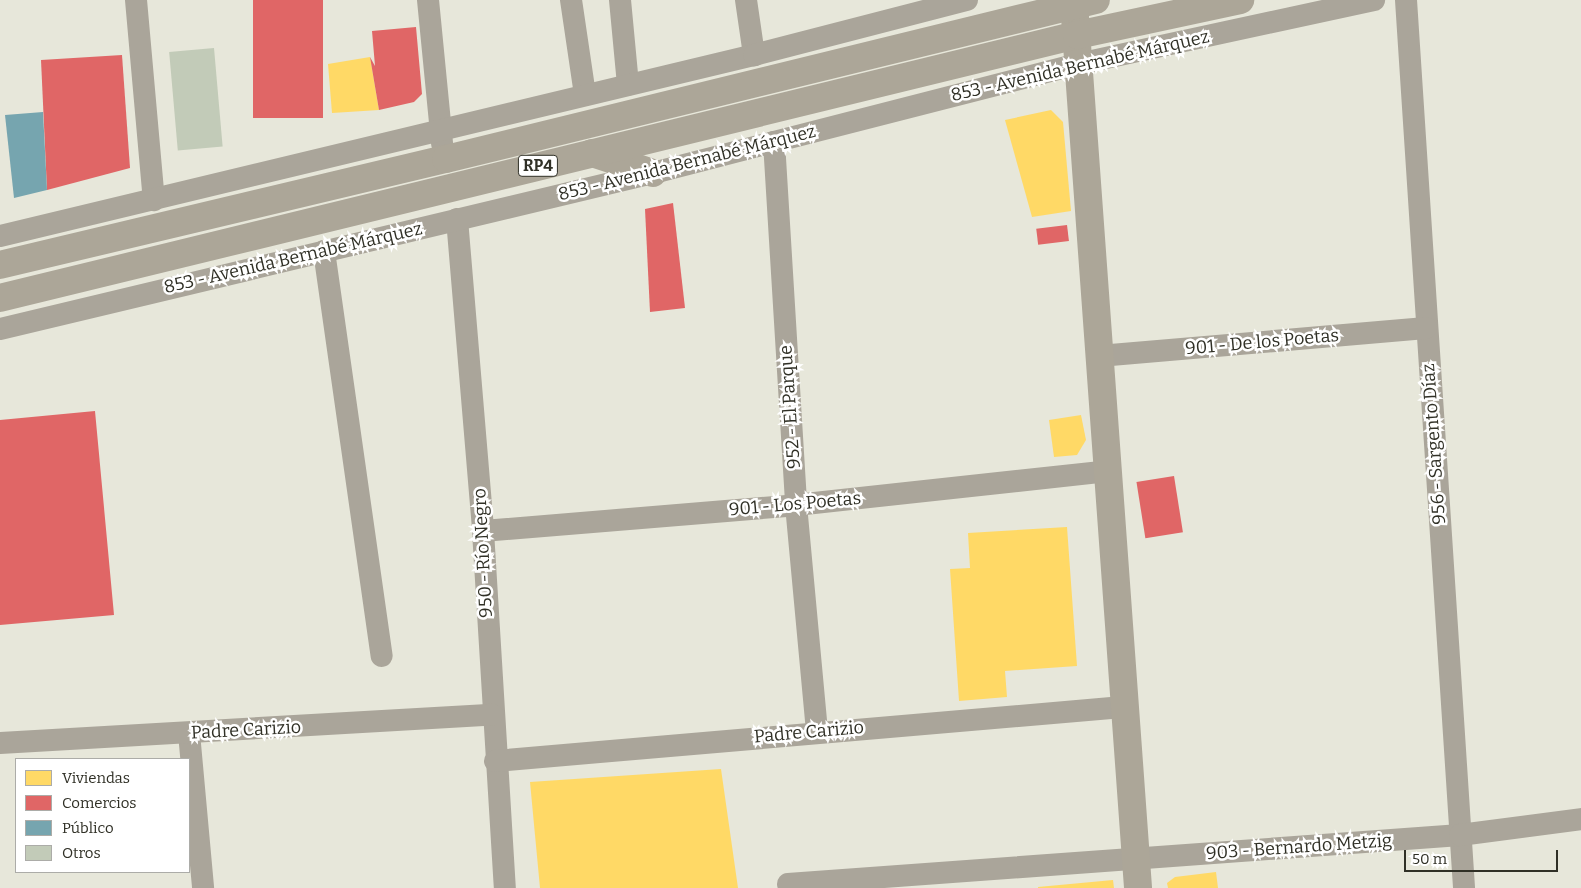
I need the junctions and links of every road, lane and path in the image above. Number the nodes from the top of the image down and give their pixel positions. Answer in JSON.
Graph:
{"nodes":[{"id":1,"x":136,"y":0,"type":"edge"},
{"id":2,"x":428,"y":0,"type":"edge"},
{"id":3,"x":571,"y":0,"type":"edge"},
{"id":4,"x":620,"y":0,"type":"edge"},
{"id":5,"x":746,"y":0,"type":"edge"},
{"id":6,"x":1240,"y":0,"type":"edge"},
{"id":7,"x":1374,"y":0,"type":"edge"},
{"id":8,"x":1406,"y":0,"type":"edge"},
{"id":9,"x":960,"y":1,"type":"edge"},
{"id":10,"x":1081,"y":2,"type":"edge"},
{"id":11,"x":1077,"y":35,"type":"junction"},
{"id":12,"x":754,"y":54,"type":"junction"},
{"id":13,"x":1078,"y":64,"type":"junction"},
{"id":14,"x":628,"y":85,"type":"junction"},
{"id":15,"x":585,"y":95,"type":"junction"},
{"id":16,"x":438,"y":129,"type":"junction"},
{"id":17,"x":774,"y":142,"type":"junction"},
{"id":18,"x":592,"y":153,"type":"junction"},
{"id":19,"x":446,"y":160,"type":"junction"},
{"id":20,"x":653,"y":173,"type":"junction"},
{"id":21,"x":154,"y":200,"type":"junction"},
{"id":22,"x":457,"y":219,"type":"junction"},
{"id":23,"x":0,"y":236,"type":"edge"},
{"id":24,"x":324,"y":251,"type":"junction"},
{"id":25,"x":0,"y":265,"type":"edge"},
{"id":26,"x":0,"y":298,"type":"edge"},
{"id":27,"x":1426,"y":328,"type":"junction"},
{"id":28,"x":0,"y":329,"type":"edge"},
{"id":29,"x":1099,"y":356,"type":"junction"},
{"id":30,"x":1108,"y":471,"type":"junction"},
{"id":31,"x":796,"y":505,"type":"junction"},
{"id":32,"x":483,"y":531,"type":"junction"},
{"id":33,"x":382,"y":656,"type":"dead end"},
{"id":34,"x":1123,"y":707,"type":"junction"},
{"id":35,"x":492,"y":715,"type":"junction"},
{"id":36,"x":817,"y":731,"type":"junction"},
{"id":37,"x":189,"y":733,"type":"junction"},
{"id":38,"x":0,"y":743,"type":"edge"},
{"id":39,"x":495,"y":761,"type":"junction"},
{"id":40,"x":1581,"y":820,"type":"edge"},
{"id":41,"x":1460,"y":835,"type":"junction"},
{"id":42,"x":1136,"y":859,"type":"junction"},
{"id":43,"x":788,"y":884,"type":"dead end"},
{"id":44,"x":203,"y":888,"type":"edge"},
{"id":45,"x":505,"y":888,"type":"edge"},
{"id":46,"x":1138,"y":888,"type":"edge"},
{"id":47,"x":1464,"y":888,"type":"edge"}],
"edges":[{"from":1,"to":21,"type":"street"},
{"from":2,"to":16,"type":"street"},
{"from":3,"to":15,"type":"street"},
{"from":4,"to":14,"type":"street"},
{"from":5,"to":12,"type":"street"},
{"from":6,"to":11,"type":"main road","name":"853 - Avenida Bernabé Márquez","number":"RP4"},
{"from":7,"to":13,"type":"street","name":"853 - Avenida Bernabé Márquez"},
{"from":8,"to":27,"type":"street","name":"956 - Sargento Díaz"},
{"from":9,"to":12,"type":"street"},
{"from":10,"to":11,"type":"main road"},
{"from":10,"to":19,"type":"main road","number":"RP4"},
{"from":11,"to":13,"type":"main road"},
{"from":11,"to":18,"type":"main road","name":"853 - Avenida Bernabé Márquez","number":"RP4"},
{"from":12,"to":14,"type":"street"},
{"from":13,"to":17,"type":"street","name":"853 - Avenida Bernabé Márquez"},
{"from":13,"to":29,"type":"main road"},
{"from":14,"to":15,"type":"street"},
{"from":15,"to":16,"type":"street"},
{"from":16,"to":19,"type":"street"},
{"from":16,"to":21,"type":"street"},
{"from":17,"to":20,"type":"street","name":"853 - Avenida Bernabé Márquez"},
{"from":17,"to":31,"type":"street","name":"952 - El Parque"},
{"from":18,"to":20,"type":"main road"},
{"from":18,"to":26,"type":"main road","name":"853 - Avenida Bernabé Márquez","number":"RP4"},
{"from":19,"to":25,"type":"main road","number":"RP4"},
{"from":20,"to":22,"type":"street","name":"853 - Avenida Bernabé Márquez"},
{"from":21,"to":23,"type":"street"},
{"from":22,"to":24,"type":"street","name":"853 - Avenida Bernabé Márquez"},
{"from":22,"to":32,"type":"street","name":"950 - Río Negro"},
{"from":24,"to":28,"type":"street","name":"853 - Avenida Bernabé Márquez"},
{"from":24,"to":33,"type":"street"},
{"from":27,"to":29,"type":"street","name":"901 - De los Poetas"},
{"from":27,"to":41,"type":"street","name":"956 - Sargento Díaz"},
{"from":29,"to":30,"type":"main road"},
{"from":30,"to":31,"type":"street","name":"901 - Los Poetas"},
{"from":30,"to":34,"type":"main road"},
{"from":31,"to":32,"type":"street","name":"901 - Los Poetas"},
{"from":31,"to":36,"type":"street","name":"952 - El Parque"},
{"from":32,"to":35,"type":"street","name":"950 - Río Negro"},
{"from":34,"to":36,"type":"street","name":"Padre Carizio"},
{"from":34,"to":42,"type":"main road"},
{"from":35,"to":37,"type":"street","name":"Padre Carizio"},
{"from":35,"to":39,"type":"street","name":"950 - Río Negro"},
{"from":36,"to":39,"type":"street","name":"Padre Carizio"},
{"from":37,"to":38,"type":"street","name":"Padre Carizio"},
{"from":37,"to":44,"type":"street"},
{"from":39,"to":45,"type":"street","name":"950 - Río Negro"},
{"from":40,"to":41,"type":"street","name":"903 - Bernardo Metzig"},
{"from":41,"to":42,"type":"street","name":"903 - Bernardo Metzig"},
{"from":41,"to":47,"type":"street","name":"956 - Sargento Díaz"},
{"from":42,"to":43,"type":"street","name":"903 - Bernardo Metzig"},
{"from":42,"to":46,"type":"main road"}]}
